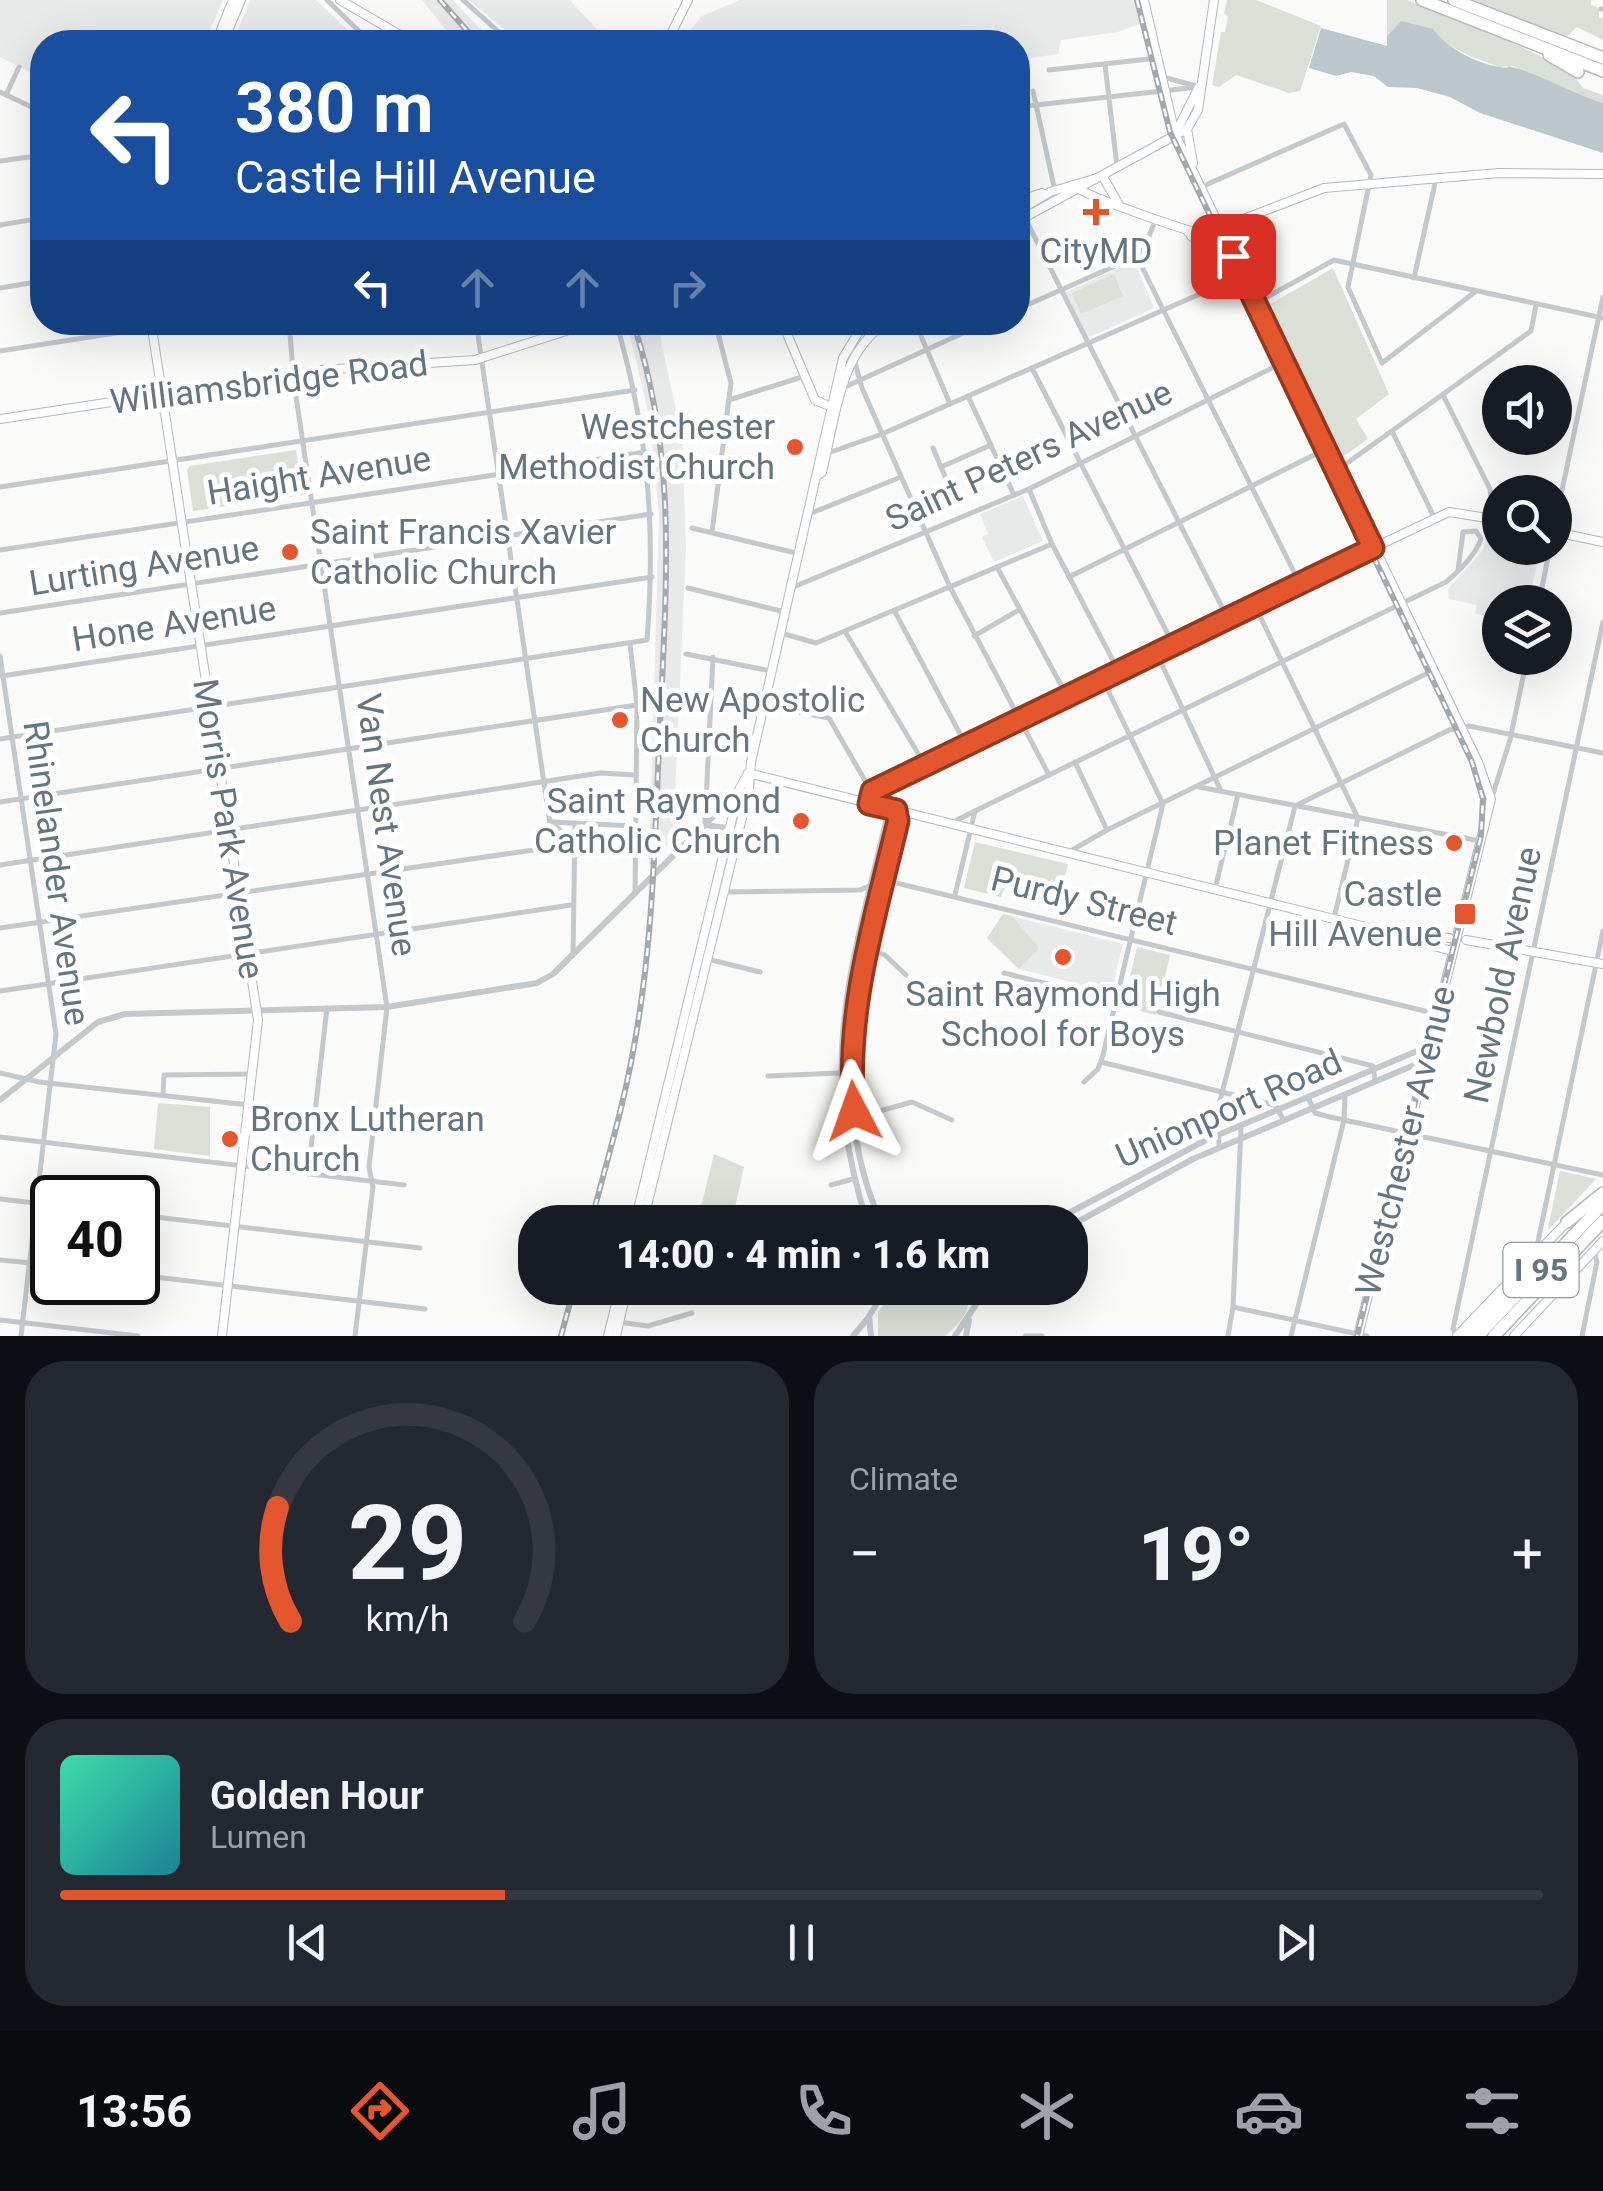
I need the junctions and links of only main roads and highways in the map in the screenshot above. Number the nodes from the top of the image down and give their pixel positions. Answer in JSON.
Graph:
{"nodes":[{"id":1,"x":233,"y":0,"type":"edge"},
{"id":2,"x":241,"y":0,"type":"edge"},
{"id":3,"x":340,"y":0,"type":"edge"},
{"id":4,"x":686,"y":0,"type":"edge"},
{"id":5,"x":1144,"y":0,"type":"edge"},
{"id":6,"x":1214,"y":0,"type":"edge"},
{"id":7,"x":1422,"y":0,"type":"edge"},
{"id":8,"x":1454,"y":0,"type":"edge"},
{"id":9,"x":1466,"y":0,"type":"edge"},
{"id":10,"x":1482,"y":11,"type":"junction"},
{"id":11,"x":221,"y":30,"type":"edge"},
{"id":12,"x":229,"y":30,"type":"edge"},
{"id":13,"x":388,"y":30,"type":"edge"},
{"id":14,"x":673,"y":30,"type":"edge"},
{"id":15,"x":1573,"y":41,"type":"dead end"},
{"id":16,"x":1547,"y":44,"type":"junction"},
{"id":17,"x":1603,"y":58,"type":"edge"},
{"id":18,"x":1603,"y":71,"type":"edge"},
{"id":19,"x":1578,"y":72,"type":"dead end"},
{"id":20,"x":1199,"y":87,"type":"junction"},
{"id":21,"x":1187,"y":129,"type":"junction"},
{"id":22,"x":1175,"y":134,"type":"junction"},
{"id":23,"x":1603,"y":174,"type":"edge"},
{"id":24,"x":1103,"y":177,"type":"junction"},
{"id":25,"x":1196,"y":177,"type":"junction"},
{"id":26,"x":1076,"y":188,"type":"junction"},
{"id":27,"x":1054,"y":194,"type":"junction"},
{"id":28,"x":1030,"y":198,"type":"edge"},
{"id":29,"x":1118,"y":203,"type":"junction"},
{"id":30,"x":1030,"y":210,"type":"edge"},
{"id":31,"x":1212,"y":212,"type":"junction"},
{"id":32,"x":1208,"y":228,"type":"junction"},
{"id":33,"x":1220,"y":228,"type":"junction"},
{"id":34,"x":1188,"y":232,"type":"junction"},
{"id":35,"x":1243,"y":275,"type":"junction"},
{"id":36,"x":153,"y":335,"type":"edge"},
{"id":37,"x":554,"y":335,"type":"edge"},
{"id":38,"x":788,"y":335,"type":"edge"},
{"id":39,"x":858,"y":335,"type":"edge"},
{"id":40,"x":870,"y":335,"type":"edge"},
{"id":41,"x":162,"y":394,"type":"junction"},
{"id":42,"x":835,"y":408,"type":"junction"},
{"id":43,"x":0,"y":419,"type":"edge"},
{"id":44,"x":1482,"y":517,"type":"edge"},
{"id":45,"x":1572,"y":536,"type":"edge"},
{"id":46,"x":1603,"y":542,"type":"edge"},
{"id":47,"x":1373,"y":548,"type":"junction"},
{"id":48,"x":748,"y":773,"type":"junction"},
{"id":49,"x":734,"y":829,"type":"junction"},
{"id":50,"x":1378,"y":930,"type":"junction"},
{"id":51,"x":1449,"y":938,"type":"dead end"},
{"id":52,"x":1466,"y":940,"type":"dead end"},
{"id":53,"x":1452,"y":950,"type":"junction"},
{"id":54,"x":1600,"y":963,"type":"edge"},
{"id":55,"x":1603,"y":1184,"type":"edge"},
{"id":56,"x":1603,"y":1192,"type":"edge"},
{"id":57,"x":1603,"y":1204,"type":"edge"},
{"id":58,"x":643,"y":1205,"type":"edge"},
{"id":59,"x":1603,"y":1220,"type":"edge"},
{"id":60,"x":1567,"y":1222,"type":"junction"},
{"id":61,"x":1603,"y":1231,"type":"edge"},
{"id":62,"x":1603,"y":1241,"type":"edge"},
{"id":63,"x":1535,"y":1254,"type":"junction"},
{"id":64,"x":1560,"y":1266,"type":"junction"},
{"id":65,"x":1534,"y":1294,"type":"junction"},
{"id":66,"x":618,"y":1305,"type":"edge"},
{"id":67,"x":622,"y":1305,"type":"edge"},
{"id":68,"x":615,"y":1322,"type":"junction"},
{"id":69,"x":1361,"y":1335,"type":"edge"},
{"id":70,"x":1516,"y":1335,"type":"edge"},
{"id":71,"x":222,"y":1336,"type":"edge"},
{"id":72,"x":608,"y":1336,"type":"edge"},
{"id":73,"x":616,"y":1336,"type":"edge"},
{"id":74,"x":1457,"y":1336,"type":"edge"},
{"id":75,"x":1467,"y":1336,"type":"edge"},
{"id":76,"x":1478,"y":1336,"type":"edge"},
{"id":77,"x":1494,"y":1336,"type":"edge"},
{"id":78,"x":1502,"y":1336,"type":"edge"}],
"edges":[{"from":1,"to":11,"type":"main road"},
{"from":2,"to":12,"type":"main road"},
{"from":3,"to":13,"type":"main road"},
{"from":4,"to":14,"type":"main road"},
{"from":5,"to":22,"type":"main road"},
{"from":6,"to":20,"type":"main road"},
{"from":7,"to":16,"type":"highway"},
{"from":8,"to":10,"type":"highway"},
{"from":9,"to":10,"type":"highway"},
{"from":10,"to":16,"type":"highway"},
{"from":15,"to":16,"type":"highway"},
{"from":16,"to":17,"type":"highway"},
{"from":16,"to":18,"type":"highway"},
{"from":16,"to":19,"type":"highway"},
{"from":20,"to":21,"type":"main road"},
{"from":20,"to":22,"type":"main road"},
{"from":21,"to":22,"type":"main road"},
{"from":21,"to":25,"type":"main road"},
{"from":22,"to":24,"type":"main road"},
{"from":22,"to":25,"type":"main road"},
{"from":23,"to":33,"type":"main road"},
{"from":24,"to":26,"type":"main road"},
{"from":24,"to":29,"type":"main road"},
{"from":25,"to":31,"type":"main road"},
{"from":26,"to":27,"type":"main road"},
{"from":26,"to":29,"type":"main road"},
{"from":27,"to":28,"type":"main road"},
{"from":27,"to":30,"type":"main road"},
{"from":29,"to":34,"type":"main road"},
{"from":31,"to":32,"type":"main road"},
{"from":31,"to":33,"type":"main road"},
{"from":32,"to":33,"type":"main road"},
{"from":32,"to":34,"type":"main road"},
{"from":33,"to":34,"type":"main road"},
{"from":33,"to":35,"type":"main road"},
{"from":34,"to":35,"type":"main road"},
{"from":35,"to":47,"type":"main road"},
{"from":36,"to":41,"type":"main road","name":"Morris Park Avenue"},
{"from":37,"to":41,"type":"main road","name":"Williamsbridge Road"},
{"from":38,"to":42,"type":"main road"},
{"from":39,"to":42,"type":"main road"},
{"from":40,"to":42,"type":"main road"},
{"from":41,"to":43,"type":"main road","name":"Williamsbridge Road"},
{"from":41,"to":71,"type":"main road","name":"Morris Park Avenue"},
{"from":42,"to":48,"type":"main road"},
{"from":44,"to":47,"type":"main road"},
{"from":45,"to":46,"type":"main road"},
{"from":47,"to":53,"type":"main road","name":"Westchester Avenue"},
{"from":48,"to":49,"type":"main road"},
{"from":48,"to":49,"type":"main road"},
{"from":48,"to":50,"type":"main road"},
{"from":49,"to":58,"type":"main road"},
{"from":50,"to":51,"type":"main road"},
{"from":50,"to":53,"type":"main road"},
{"from":52,"to":54,"type":"main road"},
{"from":53,"to":69,"type":"main road","name":"Westchester Avenue"},
{"from":55,"to":60,"type":"main road"},
{"from":56,"to":60,"type":"highway"},
{"from":57,"to":76,"type":"highway","number":"I 95"},
{"from":59,"to":64,"type":"highway","number":"I 95"},
{"from":60,"to":63,"type":"main road"},
{"from":61,"to":64,"type":"highway"},
{"from":62,"to":70,"type":"main road"},
{"from":63,"to":74,"type":"main road"},
{"from":63,"to":75,"type":"highway"},
{"from":64,"to":65,"type":"highway","number":"I 95"},
{"from":65,"to":77,"type":"highway","number":"I 95"},
{"from":65,"to":78,"type":"highway"},
{"from":66,"to":68,"type":"main road"},
{"from":67,"to":68,"type":"main road"},
{"from":68,"to":72,"type":"main road"},
{"from":68,"to":73,"type":"main road"}]}
